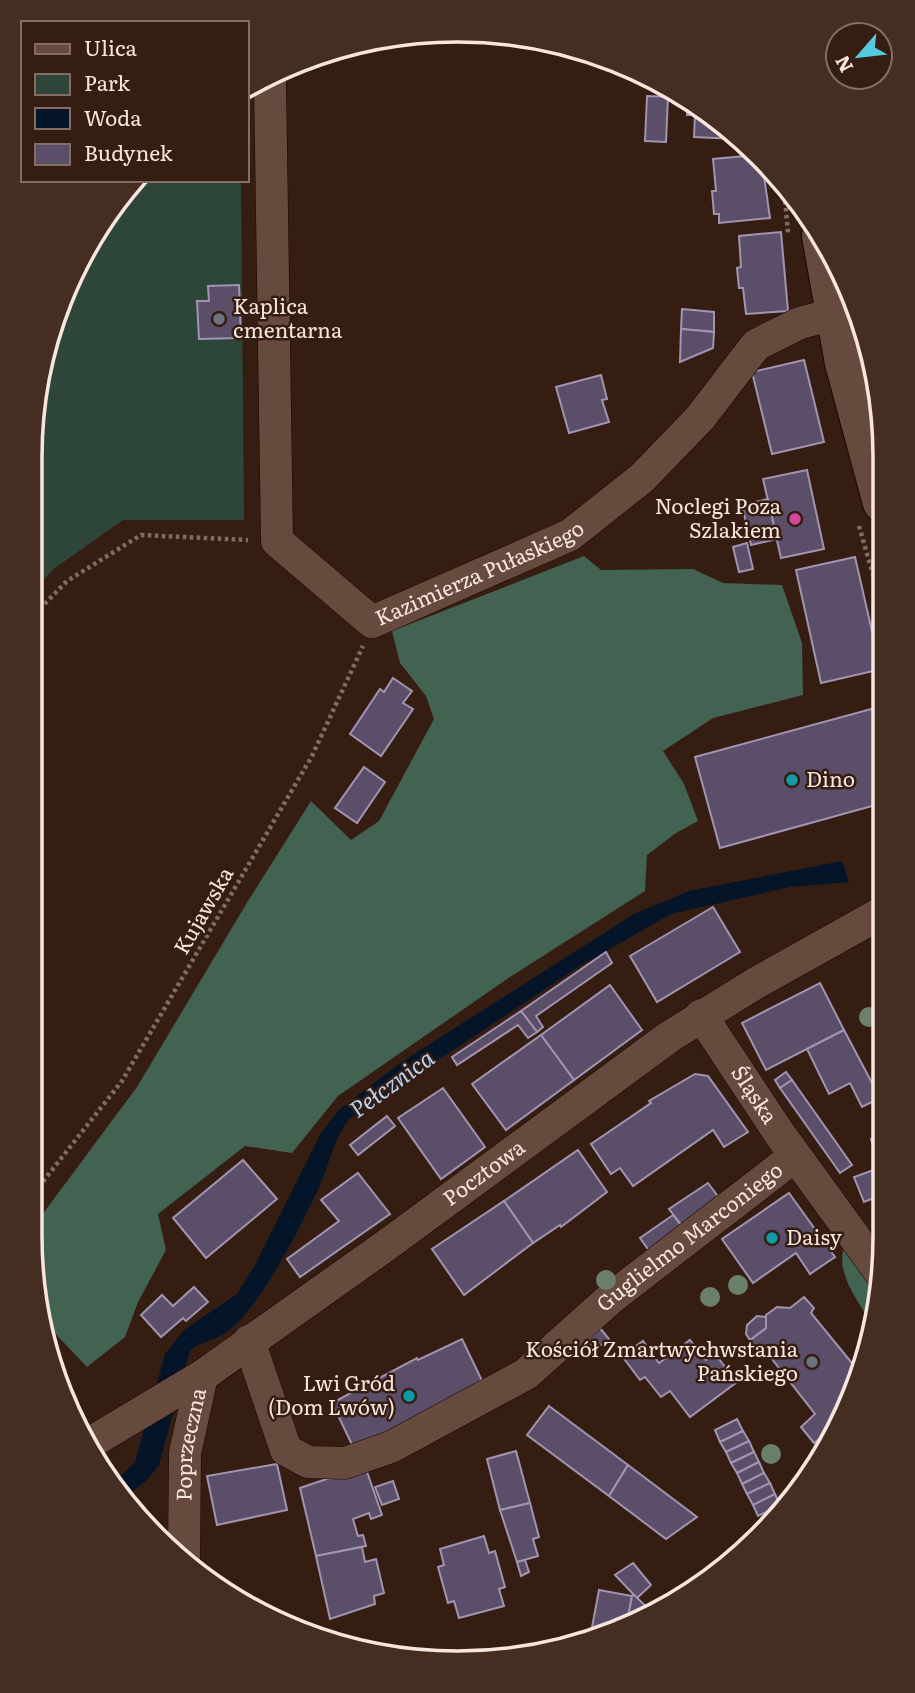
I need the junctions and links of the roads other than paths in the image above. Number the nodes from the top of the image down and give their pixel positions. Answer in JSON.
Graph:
{"nodes":[{"id":1,"x":270,"y":87,"type":"edge"},
{"id":2,"x":826,"y":267,"type":"edge"},
{"id":3,"x":834,"y":314,"type":"junction"},
{"id":4,"x":873,"y":468,"type":"edge"},
{"id":5,"x":873,"y":918,"type":"edge"},
{"id":6,"x":701,"y":1015,"type":"junction"},
{"id":7,"x":795,"y":1156,"type":"junction"},
{"id":8,"x":872,"y":1261,"type":"edge"},
{"id":9,"x":249,"y":1341,"type":"junction"},
{"id":10,"x":196,"y":1379,"type":"junction"},
{"id":11,"x":96,"y":1439,"type":"edge"},
{"id":12,"x":184,"y":1548,"type":"edge"}],
"edges":[{"from":1,"to":3,"type":"street","name":"Kazimierza Pułaskiego"},
{"from":2,"to":3,"type":"main road"},
{"from":3,"to":4,"type":"main road"},
{"from":5,"to":6,"type":"street","name":"Pocztowa"},
{"from":6,"to":7,"type":"street","name":"Śląska"},
{"from":6,"to":9,"type":"street","name":"Pocztowa"},
{"from":7,"to":8,"type":"street","name":"Śląska"},
{"from":7,"to":9,"type":"street","name":"Guglielmo Marconiego"},
{"from":9,"to":10,"type":"street","name":"Pocztowa"},
{"from":10,"to":11,"type":"street","name":"Pocztowa"},
{"from":10,"to":12,"type":"street","name":"Poprzeczna"}]}
